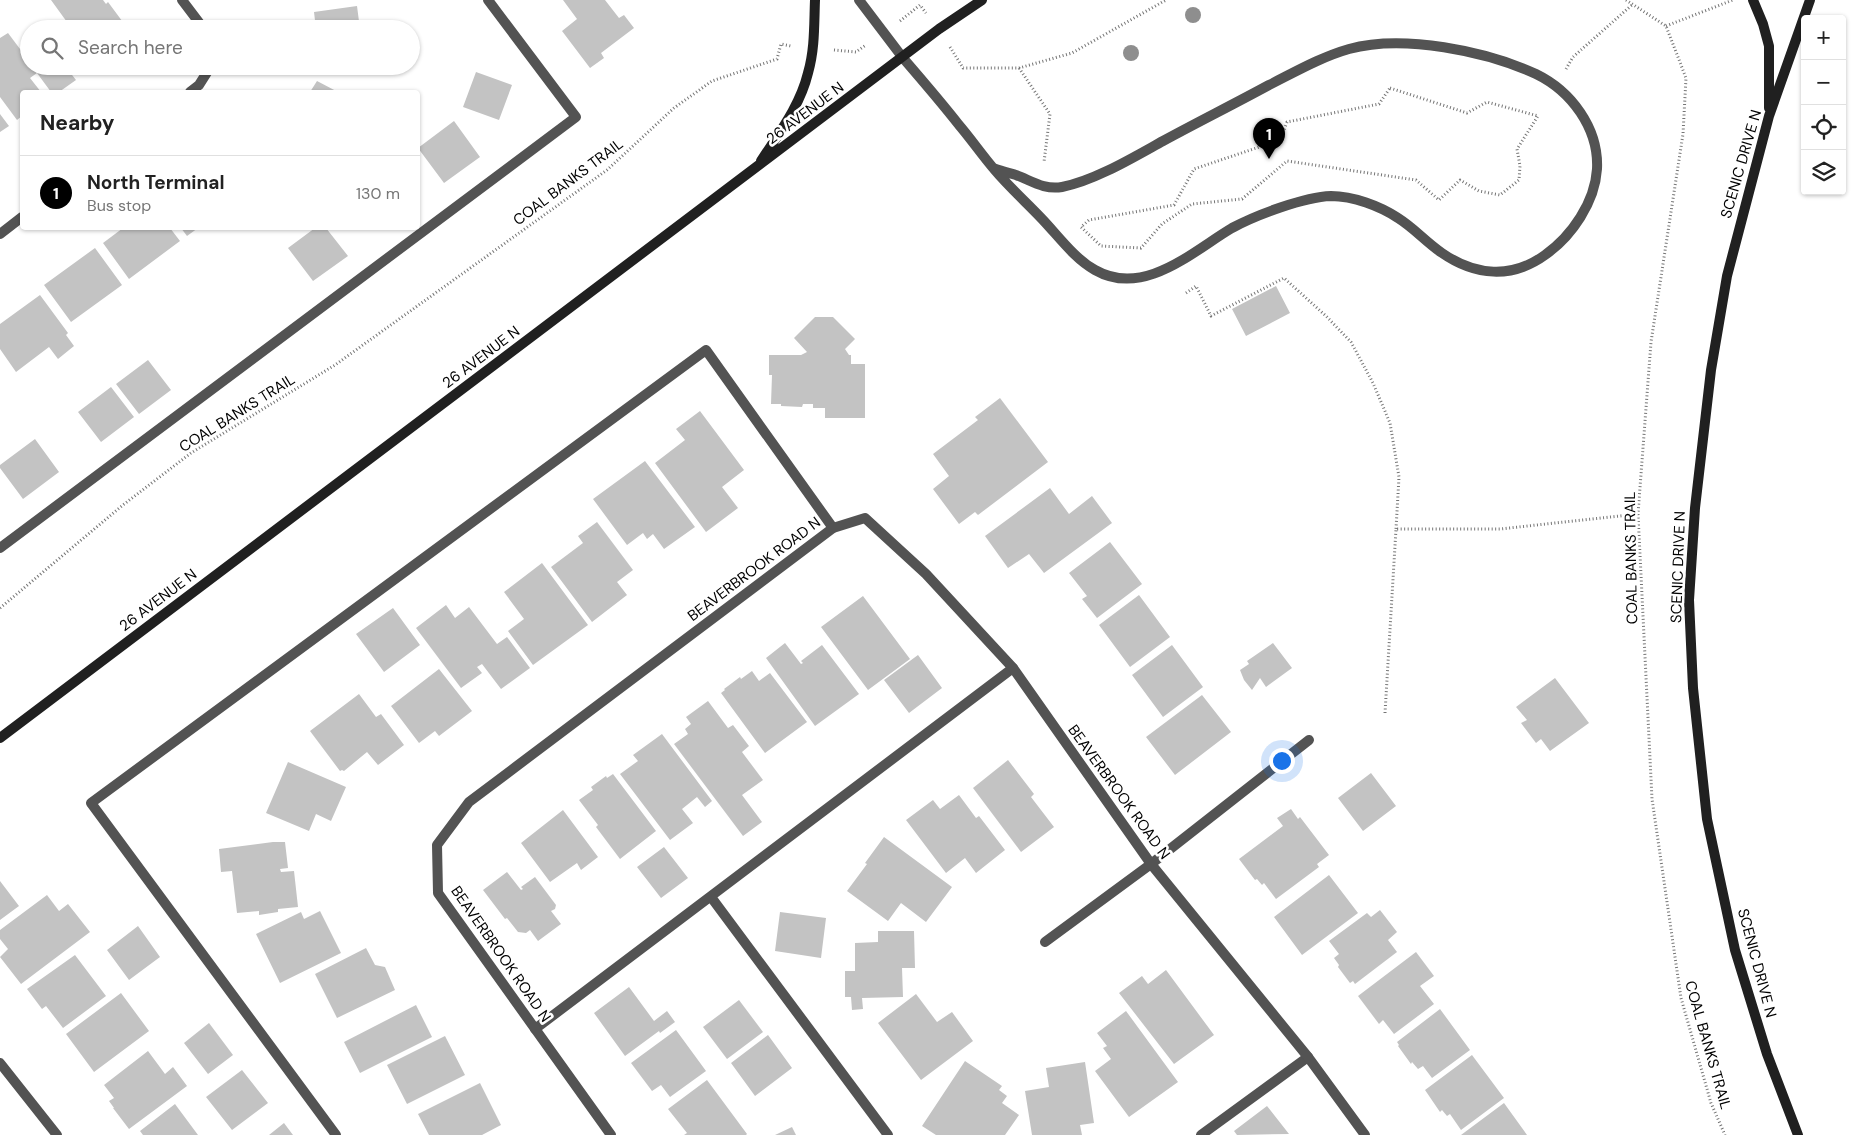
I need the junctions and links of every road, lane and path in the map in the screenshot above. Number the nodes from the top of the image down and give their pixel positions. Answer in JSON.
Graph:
{"nodes":[{"id":1,"x":182,"y":0,"type":"edge"},
{"id":2,"x":488,"y":0,"type":"edge"},
{"id":3,"x":815,"y":0,"type":"edge"},
{"id":4,"x":859,"y":0,"type":"edge"},
{"id":5,"x":922,"y":0,"type":"edge"},
{"id":6,"x":982,"y":0,"type":"edge"},
{"id":7,"x":1166,"y":0,"type":"edge"},
{"id":8,"x":1626,"y":0,"type":"edge"},
{"id":9,"x":1733,"y":0,"type":"edge"},
{"id":10,"x":1754,"y":0,"type":"edge"},
{"id":11,"x":1810,"y":0,"type":"edge"},
{"id":12,"x":1633,"y":4,"type":"junction"},
{"id":13,"x":920,"y":5,"type":"junction"},
{"id":14,"x":197,"y":20,"type":"edge"},
{"id":15,"x":1666,"y":26,"type":"junction"},
{"id":16,"x":939,"y":29,"type":"junction"},
{"id":17,"x":884,"y":33,"type":"junction"},
{"id":18,"x":813,"y":48,"type":"junction"},
{"id":19,"x":903,"y":58,"type":"junction"},
{"id":20,"x":1019,"y":68,"type":"junction"},
{"id":21,"x":1564,"y":72,"type":"dead end"},
{"id":22,"x":206,"y":75,"type":"edge"},
{"id":23,"x":193,"y":90,"type":"edge"},
{"id":24,"x":1538,"y":116,"type":"joint"},
{"id":25,"x":1769,"y":116,"type":"junction"},
{"id":26,"x":1044,"y":162,"type":"dead end"},
{"id":27,"x":757,"y":168,"type":"junction"},
{"id":28,"x":994,"y":168,"type":"junction"},
{"id":29,"x":20,"y":219,"type":"edge"},
{"id":30,"x":0,"y":234,"type":"edge"},
{"id":31,"x":1186,"y":293,"type":"dead end"},
{"id":32,"x":1638,"y":514,"type":"junction"},
{"id":33,"x":834,"y":528,"type":"junction"},
{"id":34,"x":1396,"y":529,"type":"junction"},
{"id":35,"x":0,"y":548,"type":"edge"},
{"id":36,"x":0,"y":608,"type":"edge"},
{"id":37,"x":1013,"y":668,"type":"junction"},
{"id":38,"x":1385,"y":713,"type":"dead end"},
{"id":39,"x":0,"y":738,"type":"edge"},
{"id":40,"x":1309,"y":740,"type":"dead end"},
{"id":41,"x":1151,"y":864,"type":"junction"},
{"id":42,"x":711,"y":897,"type":"junction"},
{"id":43,"x":1045,"y":942,"type":"dead end"},
{"id":44,"x":535,"y":1029,"type":"junction"},
{"id":45,"x":1308,"y":1057,"type":"junction"},
{"id":46,"x":0,"y":1064,"type":"edge"},
{"id":47,"x":52,"y":1133,"type":"edge"},
{"id":48,"x":336,"y":1135,"type":"edge"},
{"id":49,"x":611,"y":1135,"type":"edge"},
{"id":50,"x":888,"y":1135,"type":"edge"},
{"id":51,"x":1201,"y":1135,"type":"edge"},
{"id":52,"x":1364,"y":1135,"type":"edge"},
{"id":53,"x":1725,"y":1135,"type":"edge"},
{"id":54,"x":1798,"y":1135,"type":"edge"}],
"edges":[{"from":1,"to":14,"type":"street"},
{"from":2,"to":35,"type":"street"},
{"from":3,"to":18,"type":"main road"},
{"from":4,"to":17,"type":"street"},
{"from":5,"to":13,"type":"path"},
{"from":6,"to":16,"type":"main road","name":"26 AVENUE N"},
{"from":7,"to":20,"type":"path"},
{"from":8,"to":12,"type":"path"},
{"from":9,"to":15,"type":"path"},
{"from":10,"to":25,"type":"main road"},
{"from":11,"to":25,"type":"main road","name":"SCENIC DRIVE N"},
{"from":12,"to":15,"type":"path"},
{"from":12,"to":21,"type":"path"},
{"from":13,"to":16,"type":"path"},
{"from":13,"to":17,"type":"path","name":"COAL BANKS TRAIL"},
{"from":15,"to":32,"type":"path","name":"COAL BANKS TRAIL"},
{"from":16,"to":19,"type":"main road","name":"26 AVENUE N"},
{"from":16,"to":20,"type":"path"},
{"from":17,"to":18,"type":"path","name":"COAL BANKS TRAIL"},
{"from":17,"to":19,"type":"street"},
{"from":18,"to":27,"type":"main road"},
{"from":18,"to":36,"type":"path","name":"COAL BANKS TRAIL"},
{"from":19,"to":27,"type":"main road","name":"26 AVENUE N"},
{"from":19,"to":28,"type":"street"},
{"from":20,"to":26,"type":"path"},
{"from":22,"to":23,"type":"street"},
{"from":24,"to":24,"type":"path"},
{"from":25,"to":54,"type":"main road","name":"SCENIC DRIVE N"},
{"from":27,"to":39,"type":"main road","name":"26 AVENUE N"},
{"from":28,"to":28,"type":"street"},
{"from":29,"to":30,"type":"street"},
{"from":31,"to":34,"type":"path"},
{"from":32,"to":34,"type":"path"},
{"from":32,"to":53,"type":"path","name":"COAL BANKS TRAIL"},
{"from":33,"to":37,"type":"street","name":"BEAVERBROOK ROAD N"},
{"from":33,"to":44,"type":"street","name":"BEAVERBROOK ROAD N"},
{"from":33,"to":48,"type":"street"},
{"from":34,"to":38,"type":"path"},
{"from":37,"to":41,"type":"street","name":"BEAVERBROOK ROAD N"},
{"from":37,"to":42,"type":"street"},
{"from":40,"to":41,"type":"street"},
{"from":41,"to":43,"type":"street"},
{"from":41,"to":45,"type":"street","name":"BEAVERBROOK ROAD N"},
{"from":42,"to":44,"type":"street"},
{"from":42,"to":50,"type":"street"},
{"from":44,"to":49,"type":"street","name":"BEAVERBROOK ROAD N"},
{"from":45,"to":51,"type":"street"},
{"from":45,"to":52,"type":"street","name":"BEAVERBROOK ROAD N"},
{"from":46,"to":47,"type":"street"}]}
